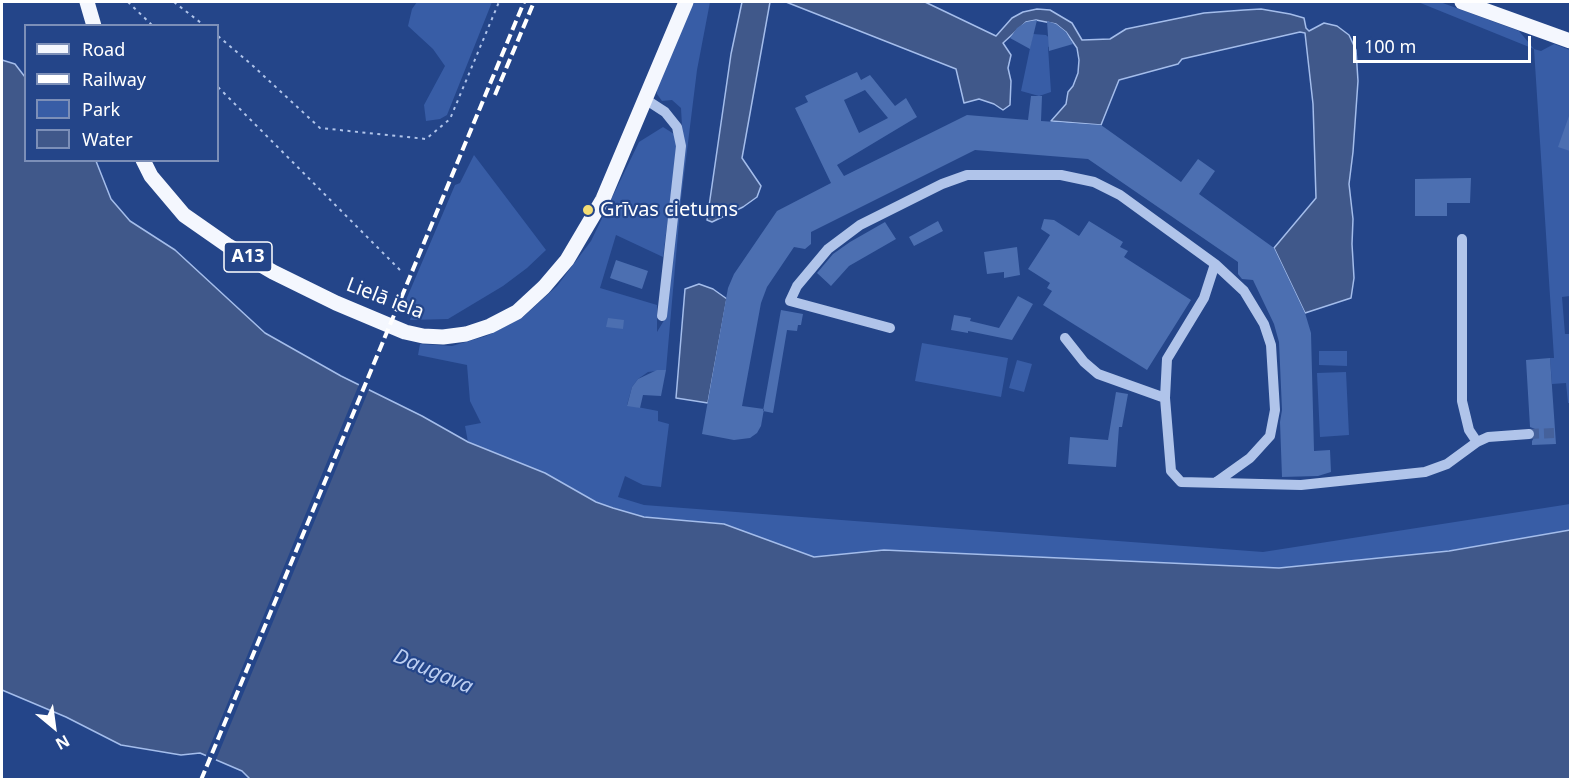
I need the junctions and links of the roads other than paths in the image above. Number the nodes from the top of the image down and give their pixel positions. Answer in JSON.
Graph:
{"nodes":[{"id":1,"x":87,"y":2,"type":"edge"},
{"id":2,"x":686,"y":2,"type":"edge"},
{"id":3,"x":1462,"y":2,"type":"edge"},
{"id":4,"x":93,"y":24,"type":"edge"},
{"id":5,"x":1570,"y":41,"type":"edge"},
{"id":6,"x":645,"y":99,"type":"junction"},
{"id":7,"x":144,"y":162,"type":"edge"},
{"id":8,"x":1462,"y":239,"type":"dead end"},
{"id":9,"x":1215,"y":264,"type":"junction"},
{"id":10,"x":662,"y":316,"type":"dead end"},
{"id":11,"x":890,"y":328,"type":"dead end"},
{"id":12,"x":1065,"y":338,"type":"dead end"},
{"id":13,"x":1165,"y":398,"type":"junction"},
{"id":14,"x":1529,"y":434,"type":"tunnel mouth"},
{"id":15,"x":1477,"y":442,"type":"junction"},
{"id":16,"x":1215,"y":483,"type":"junction"}],
"edges":[{"from":1,"to":4,"type":"main road"},
{"from":2,"to":6,"type":"main road","name":"Lielā iela","number":"A13"},
{"from":3,"to":5,"type":"main road"},
{"from":6,"to":7,"type":"main road","name":"Lielā iela","number":"A13"},
{"from":6,"to":10,"type":"lane"},
{"from":8,"to":15,"type":"lane"},
{"from":9,"to":11,"type":"lane"},
{"from":9,"to":13,"type":"lane"},
{"from":9,"to":16,"type":"lane"},
{"from":12,"to":13,"type":"lane"},
{"from":13,"to":16,"type":"lane"},
{"from":14,"to":15,"type":"lane"},
{"from":15,"to":16,"type":"lane"}]}
